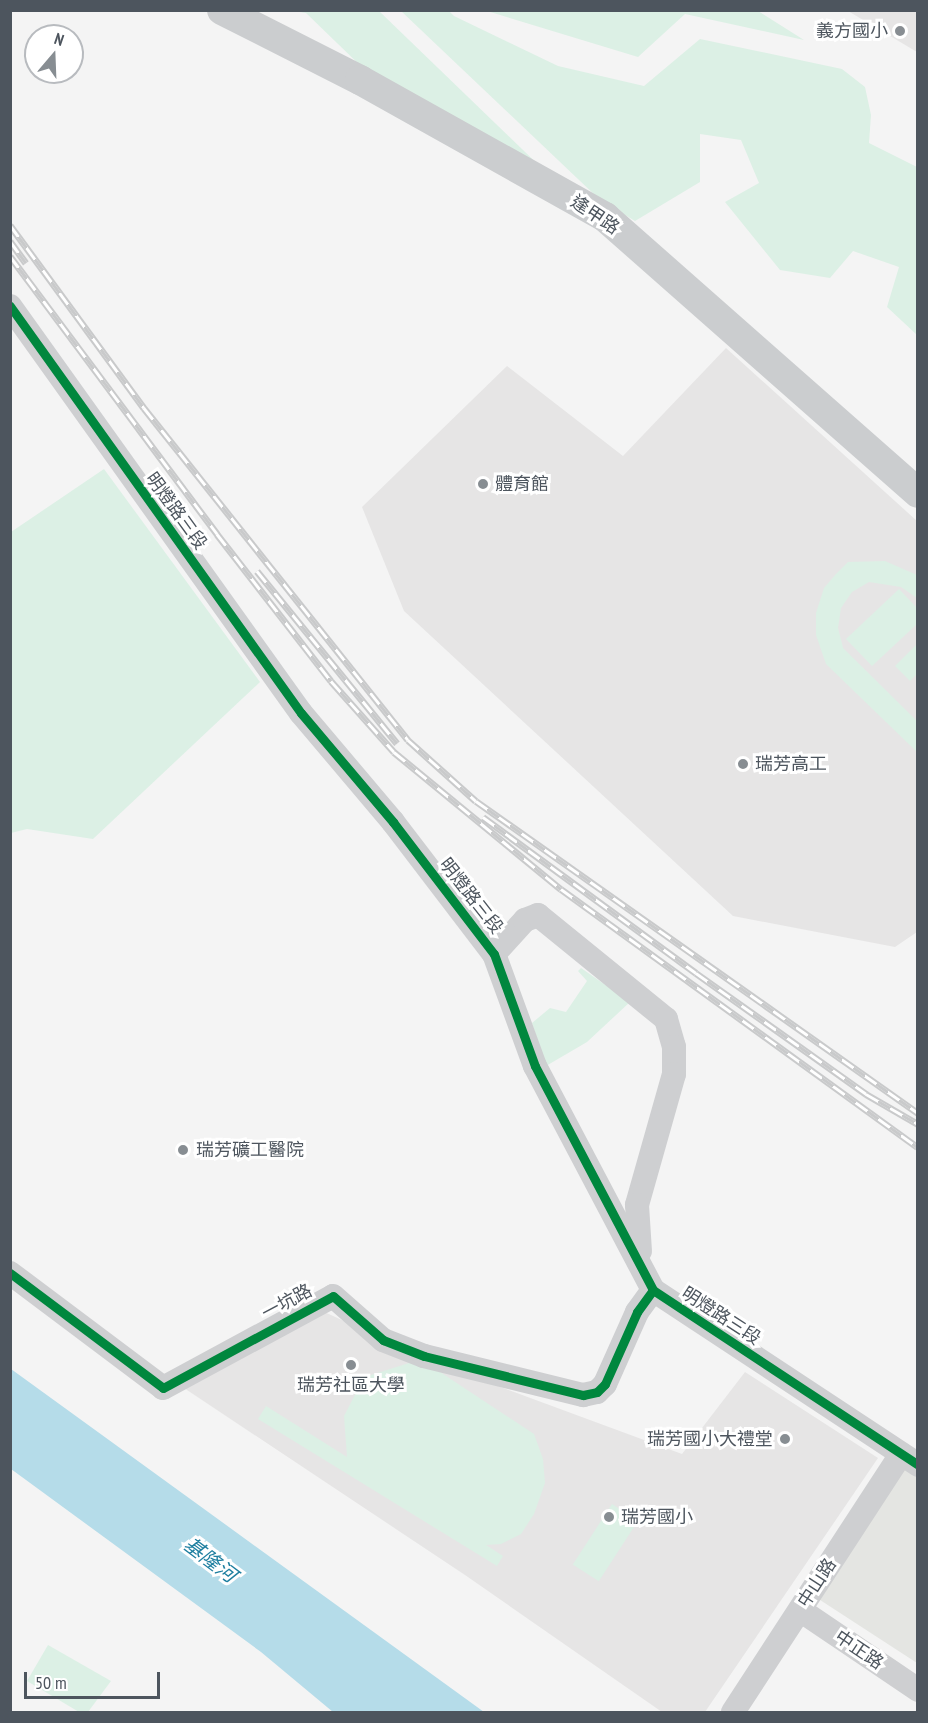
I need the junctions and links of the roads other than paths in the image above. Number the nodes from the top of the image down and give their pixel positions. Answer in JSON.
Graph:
{"nodes":[{"id":1,"x":222,"y":10,"type":"edge"},
{"id":2,"x":10,"y":306,"type":"edge"},
{"id":3,"x":918,"y":493,"type":"edge"},
{"id":4,"x":494,"y":954,"type":"junction"},
{"id":5,"x":10,"y":1273,"type":"edge"},
{"id":6,"x":653,"y":1290,"type":"junction"},
{"id":7,"x":909,"y":1460,"type":"edge"},
{"id":8,"x":800,"y":1610,"type":"junction"},
{"id":9,"x":918,"y":1690,"type":"edge"},
{"id":10,"x":733,"y":1713,"type":"edge"}],
"edges":[{"from":1,"to":3,"type":"main road","name":"逢甲路"},
{"from":2,"to":4,"type":"street","name":"明燈路三段"},
{"from":4,"to":6,"type":"street","name":"明燈路三段"},
{"from":4,"to":6,"type":"street"},
{"from":5,"to":6,"type":"street","name":"一坑路"},
{"from":6,"to":7,"type":"street","name":"明燈路三段"},
{"from":7,"to":8,"type":"street","name":"中山路"},
{"from":8,"to":9,"type":"street","name":"中正路"},
{"from":8,"to":10,"type":"street","name":"中山路"}]}
